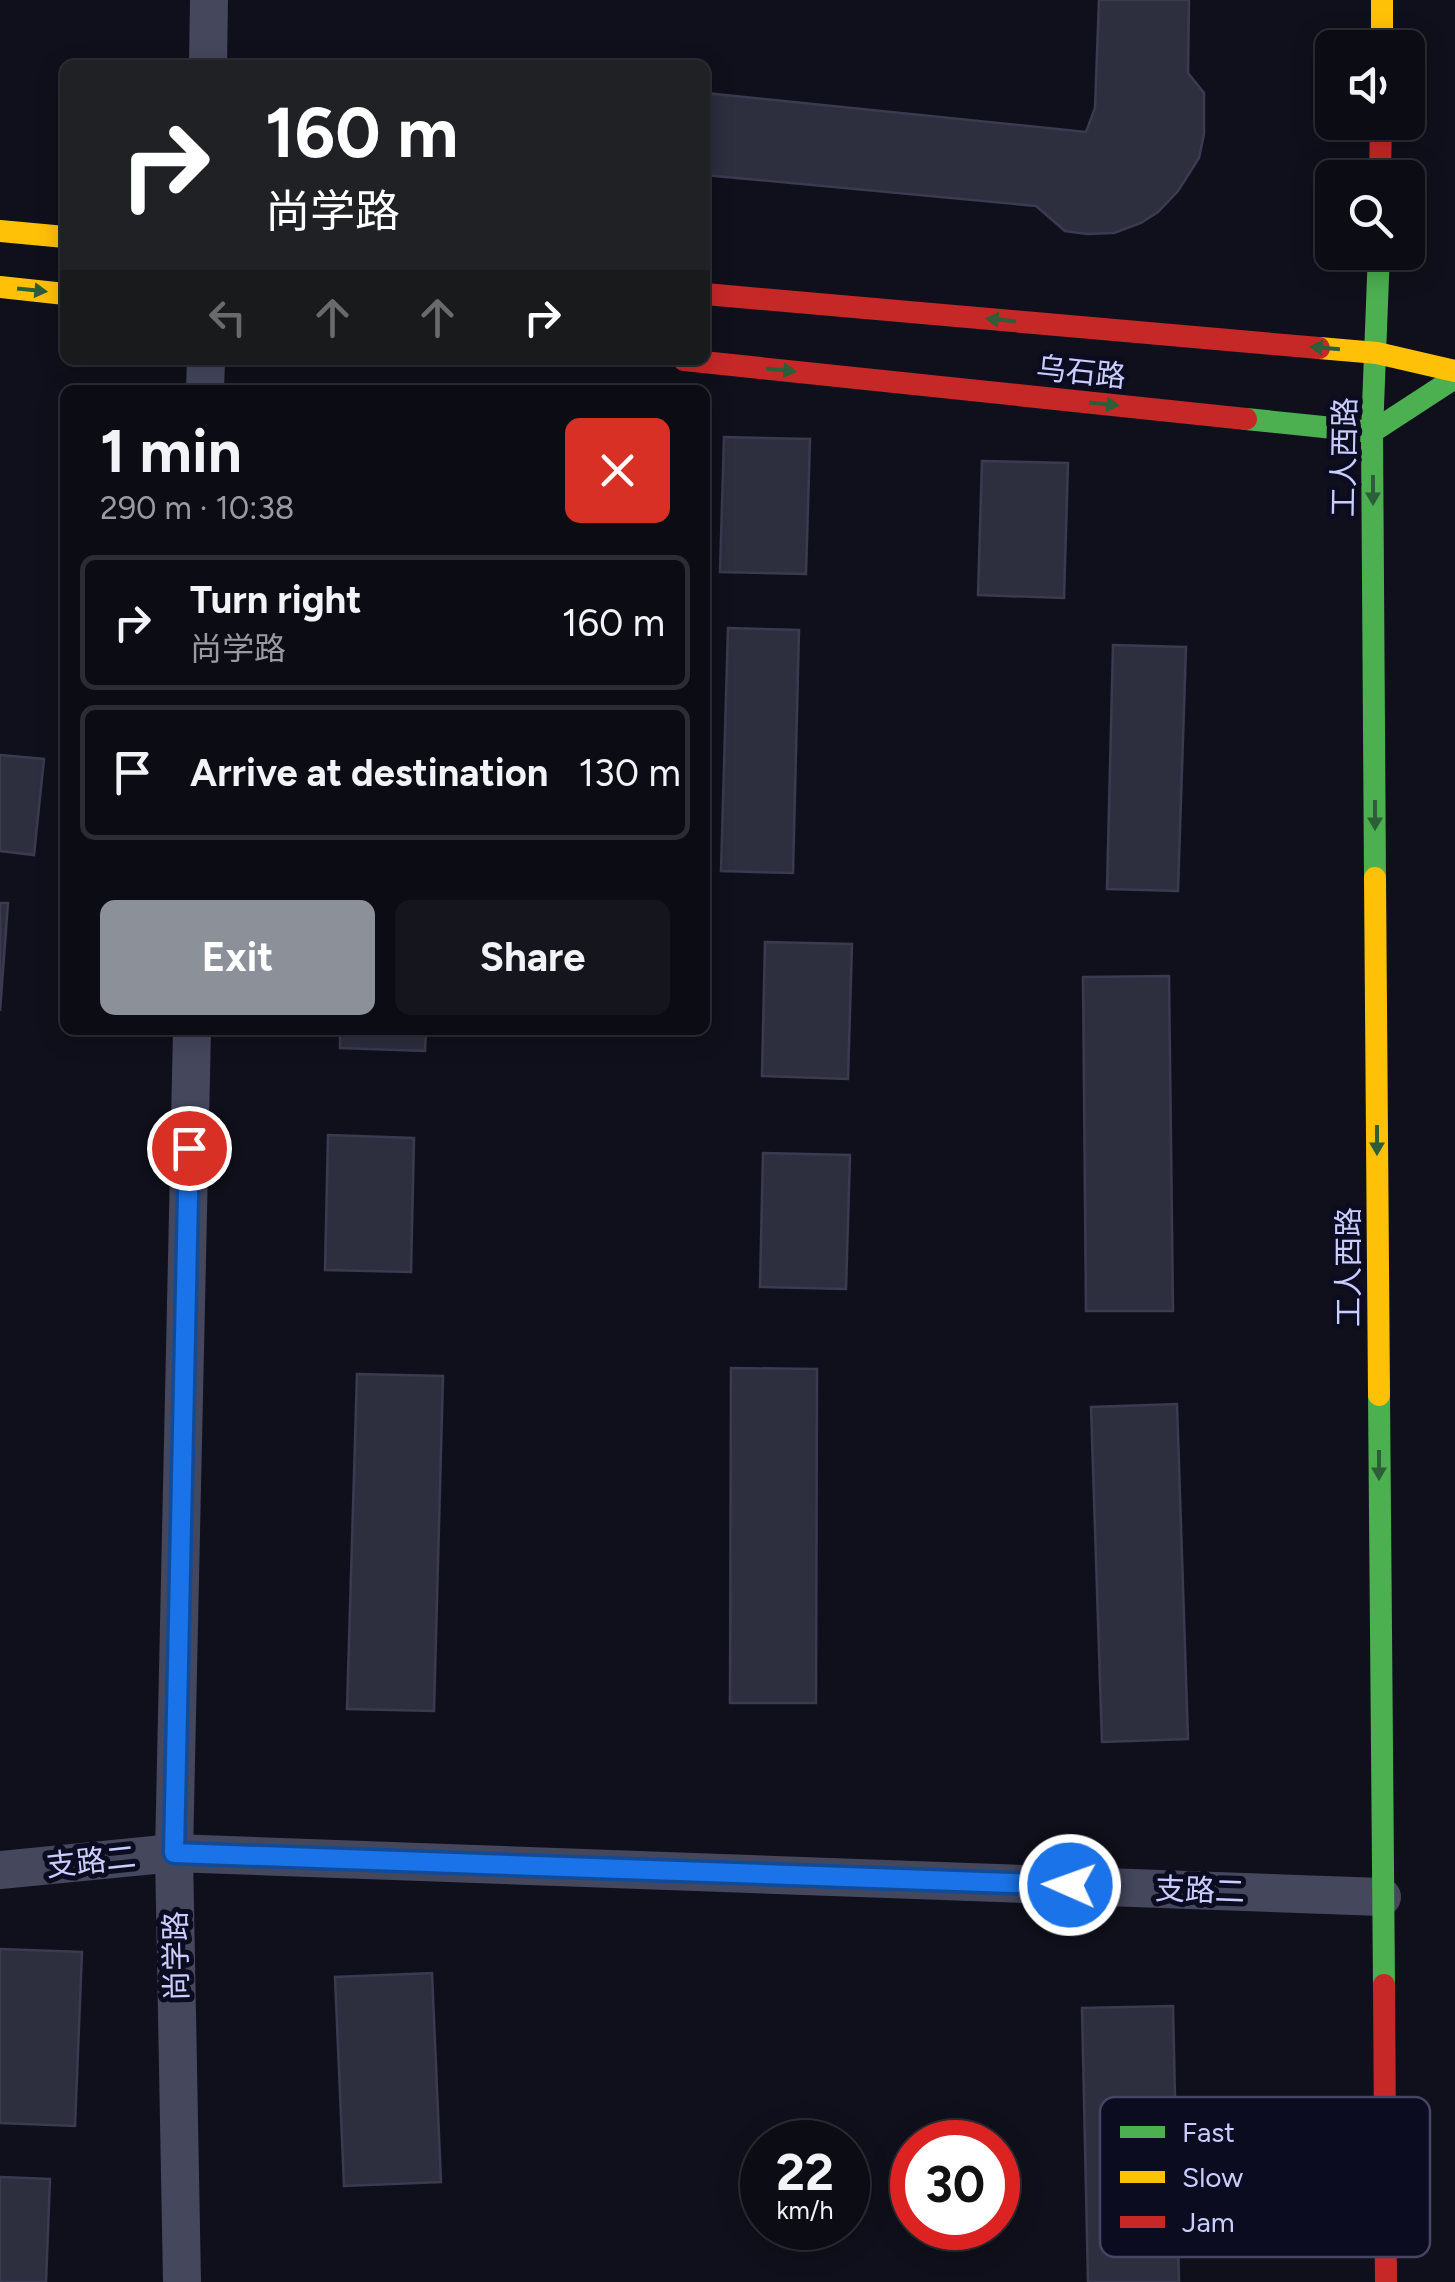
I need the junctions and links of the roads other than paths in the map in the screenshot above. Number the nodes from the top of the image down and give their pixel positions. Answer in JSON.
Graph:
{"nodes":[{"id":1,"x":208,"y":0,"type":"edge"},
{"id":2,"x":1382,"y":0,"type":"edge"},
{"id":3,"x":1382,"y":30,"type":"edge"},
{"id":4,"x":208,"y":60,"type":"edge"},
{"id":5,"x":0,"y":231,"type":"edge"},
{"id":6,"x":60,"y":237,"type":"edge"},
{"id":7,"x":1379,"y":270,"type":"edge"},
{"id":8,"x":0,"y":287,"type":"edge"},
{"id":9,"x":60,"y":293,"type":"edge"},
{"id":10,"x":710,"y":294,"type":"edge"},
{"id":11,"x":1377,"y":352,"type":"junction"},
{"id":12,"x":710,"y":363,"type":"edge"},
{"id":13,"x":1455,"y":371,"type":"edge"},
{"id":14,"x":1455,"y":378,"type":"edge"},
{"id":15,"x":1372,"y":432,"type":"junction"},
{"id":16,"x":192,"y":1035,"type":"edge"},
{"id":17,"x":174,"y":1853,"type":"junction"},
{"id":18,"x":0,"y":1870,"type":"edge"},
{"id":19,"x":1382,"y":1896,"type":"junction"},
{"id":20,"x":1384,"y":2097,"type":"edge"},
{"id":21,"x":1386,"y":2257,"type":"edge"},
{"id":22,"x":182,"y":2282,"type":"edge"},
{"id":23,"x":1386,"y":2282,"type":"edge"}],
"edges":[{"from":1,"to":4,"type":"street"},
{"from":2,"to":3,"type":"main road"},
{"from":5,"to":6,"type":"main road"},
{"from":7,"to":11,"type":"main road","name":"工人西路"},
{"from":8,"to":9,"type":"main road","one_way":true},
{"from":11,"to":10,"type":"main road","name":"乌石路","one_way":true},
{"from":11,"to":13,"type":"main road","name":"乌石路"},
{"from":11,"to":15,"type":"main road","name":"工人西路"},
{"from":12,"to":15,"type":"main road","name":"乌石路","one_way":true},
{"from":14,"to":15,"type":"main road"},
{"from":15,"to":19,"type":"main road","name":"工人西路","one_way":true},
{"from":16,"to":17,"type":"street","name":"尚学路"},
{"from":17,"to":18,"type":"street","name":"支路二"},
{"from":17,"to":19,"type":"street","name":"支路二"},
{"from":17,"to":22,"type":"street","name":"尚学路"},
{"from":19,"to":20,"type":"main road","name":"工人西路"},
{"from":21,"to":23,"type":"main road","name":"工人西路"}]}
